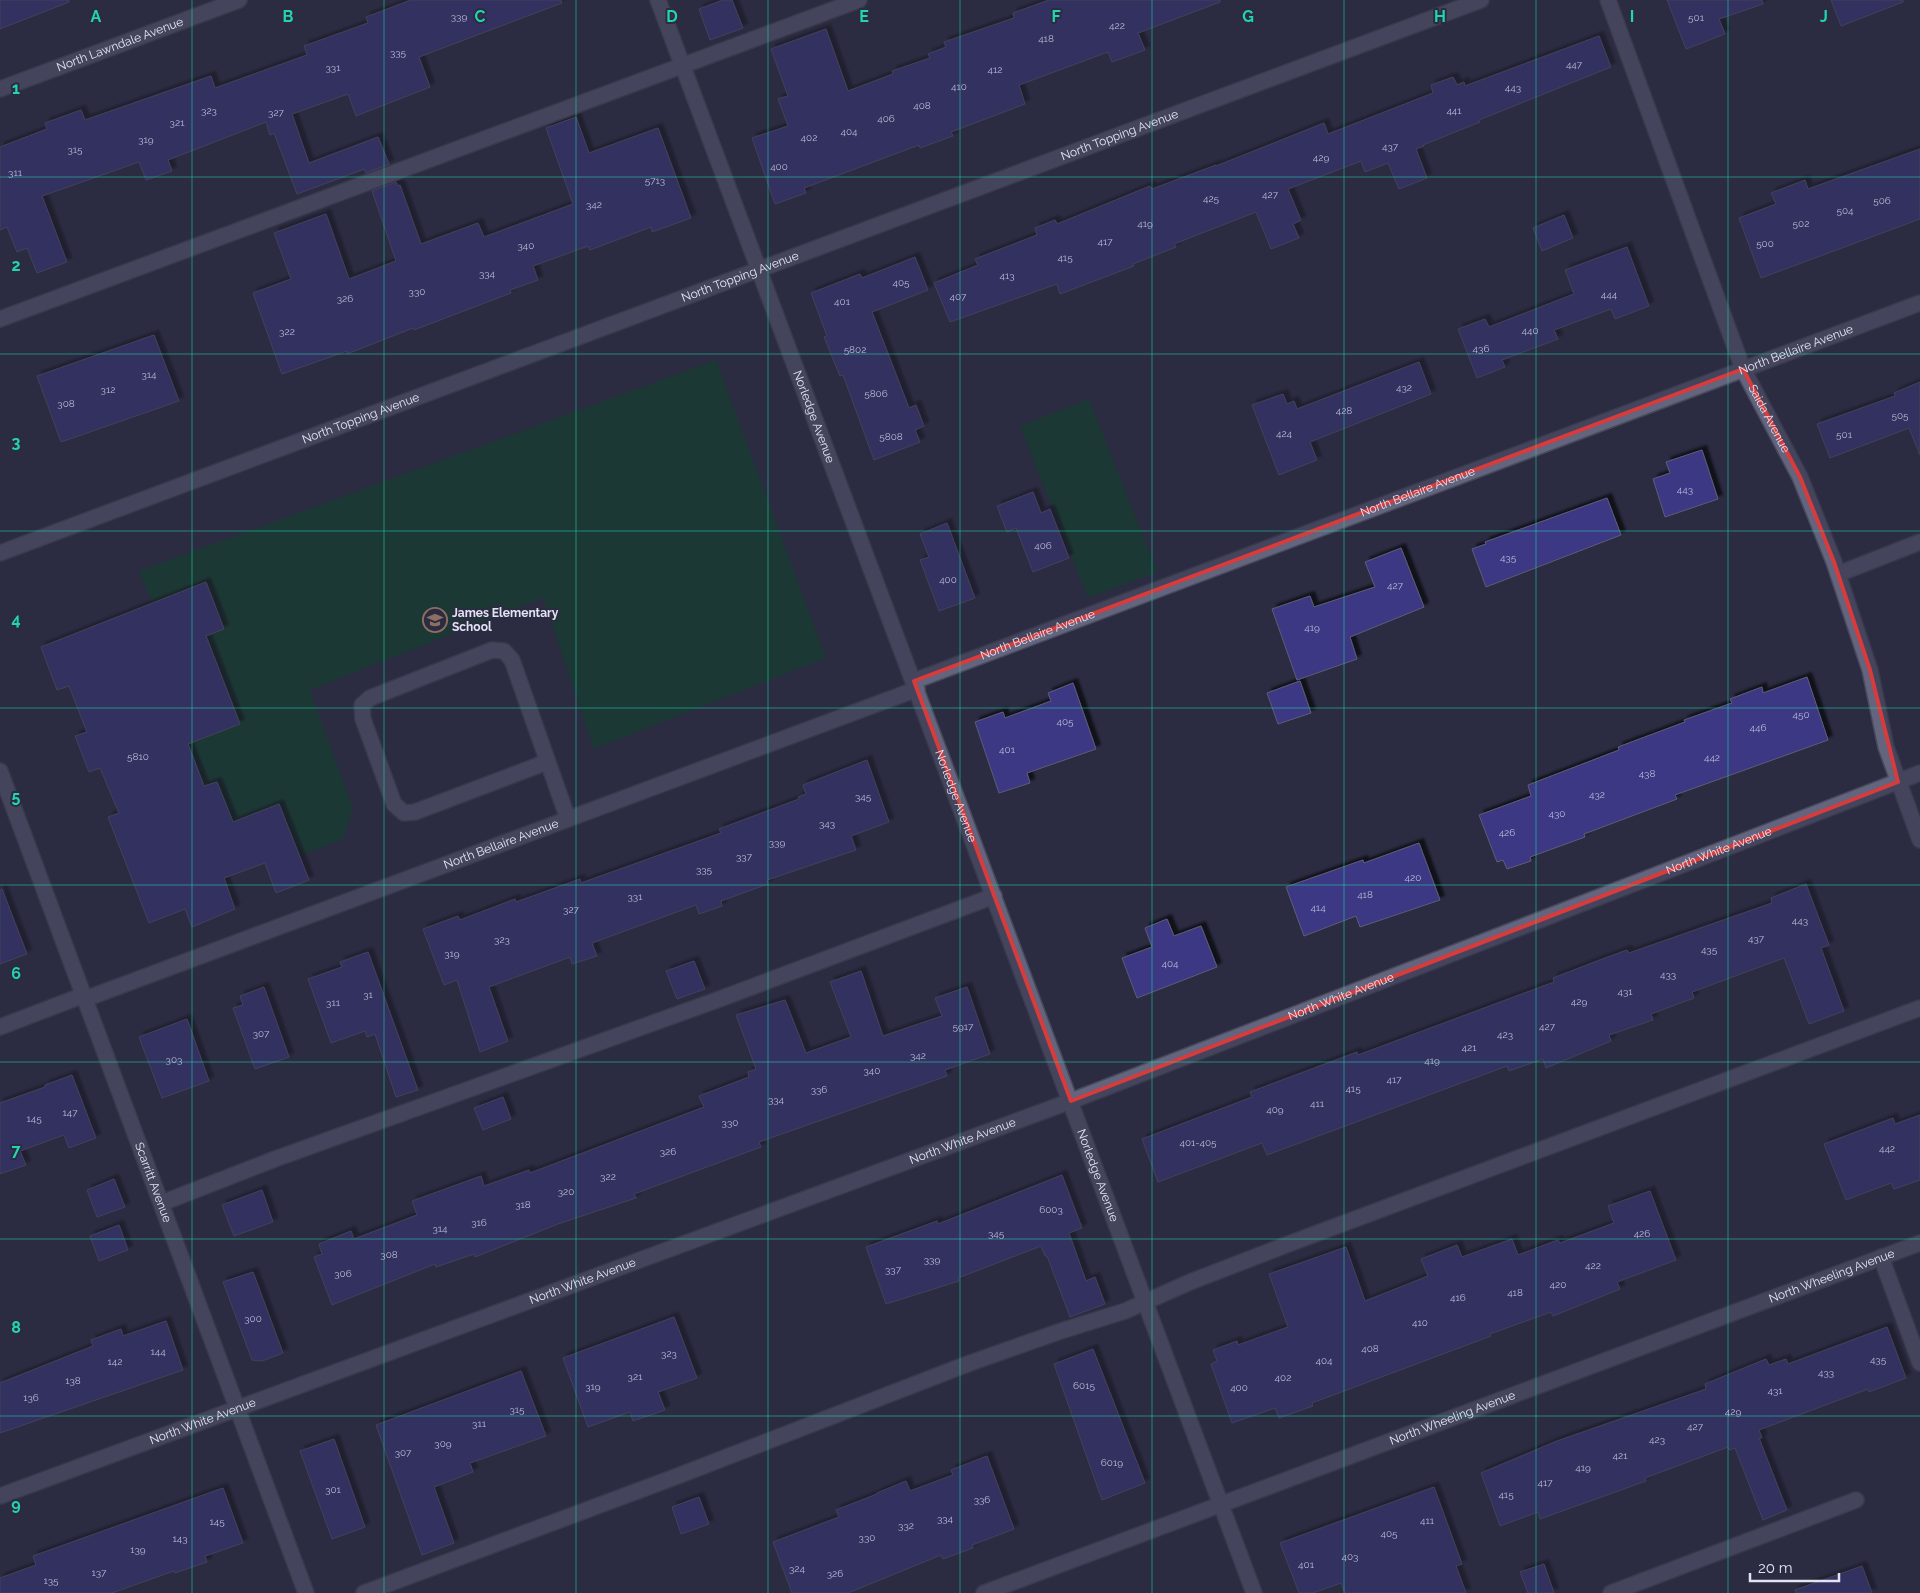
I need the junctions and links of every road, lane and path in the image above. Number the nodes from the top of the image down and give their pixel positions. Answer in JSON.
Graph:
{"nodes":[{"id":1,"x":239,"y":0,"type":"edge"},
{"id":2,"x":658,"y":0,"type":"edge"},
{"id":3,"x":859,"y":0,"type":"edge"},
{"id":4,"x":1481,"y":0,"type":"edge"},
{"id":5,"x":1608,"y":0,"type":"edge"},
{"id":6,"x":683,"y":65,"type":"junction"},
{"id":7,"x":0,"y":89,"type":"edge"},
{"id":8,"x":760,"y":270,"type":"junction"},
{"id":9,"x":1920,"y":302,"type":"edge"},
{"id":10,"x":0,"y":319,"type":"edge"},
{"id":11,"x":1744,"y":369,"type":"junction"},
{"id":12,"x":1920,"y":542,"type":"edge"},
{"id":13,"x":0,"y":553,"type":"edge"},
{"id":14,"x":1838,"y":574,"type":"junction"},
{"id":15,"x":916,"y":685,"type":"junction"},
{"id":16,"x":548,"y":762,"type":"junction"},
{"id":17,"x":0,"y":771,"type":"edge"},
{"id":18,"x":1920,"y":774,"type":"edge"},
{"id":19,"x":1898,"y":782,"type":"junction"},
{"id":20,"x":4,"y":795,"type":"edge"},
{"id":21,"x":568,"y":819,"type":"junction"},
{"id":22,"x":1920,"y":840,"type":"edge"},
{"id":23,"x":994,"y":896,"type":"junction"},
{"id":24,"x":85,"y":997,"type":"junction"},
{"id":25,"x":1920,"y":1008,"type":"edge"},
{"id":26,"x":0,"y":1026,"type":"edge"},
{"id":27,"x":1071,"y":1101,"type":"junction"},
{"id":28,"x":162,"y":1203,"type":"junction"},
{"id":29,"x":1920,"y":1243,"type":"edge"},
{"id":30,"x":1881,"y":1257,"type":"junction"},
{"id":31,"x":1146,"y":1303,"type":"junction"},
{"id":32,"x":1920,"y":1363,"type":"edge"},
{"id":33,"x":238,"y":1407,"type":"junction"},
{"id":34,"x":0,"y":1496,"type":"edge"},
{"id":35,"x":1856,"y":1500,"type":"dead end"},
{"id":36,"x":1221,"y":1504,"type":"junction"},
{"id":37,"x":306,"y":1593,"type":"edge"},
{"id":38,"x":364,"y":1593,"type":"edge"},
{"id":39,"x":984,"y":1593,"type":"edge"},
{"id":40,"x":1254,"y":1593,"type":"edge"},
{"id":41,"x":1611,"y":1593,"type":"edge"}],
"edges":[{"from":1,"to":7,"type":"street","name":"North Lawndale Avenue"},
{"from":2,"to":6,"type":"street","name":"Norledge Avenue"},
{"from":3,"to":6,"type":"street"},
{"from":4,"to":8,"type":"street","name":"North Topping Avenue"},
{"from":5,"to":11,"type":"street","name":"Saida Avenue"},
{"from":6,"to":8,"type":"street","name":"Norledge Avenue"},
{"from":6,"to":10,"type":"street"},
{"from":8,"to":13,"type":"street","name":"North Topping Avenue"},
{"from":8,"to":15,"type":"street","name":"Norledge Avenue"},
{"from":9,"to":11,"type":"street","name":"North Bellaire Avenue"},
{"from":11,"to":14,"type":"street","name":"Saida Avenue"},
{"from":11,"to":15,"type":"street","name":"North Bellaire Avenue"},
{"from":12,"to":14,"type":"street"},
{"from":14,"to":19,"type":"street","name":"Saida Avenue"},
{"from":15,"to":21,"type":"street","name":"North Bellaire Avenue"},
{"from":15,"to":23,"type":"street","name":"Norledge Avenue"},
{"from":16,"to":16,"type":"street"},
{"from":16,"to":21,"type":"street"},
{"from":17,"to":20,"type":"street","name":"Scarritt Avenue"},
{"from":18,"to":19,"type":"street","name":"North White Avenue"},
{"from":19,"to":22,"type":"street","name":"Saida Avenue"},
{"from":19,"to":27,"type":"street","name":"North White Avenue"},
{"from":20,"to":24,"type":"street","name":"Scarritt Avenue"},
{"from":21,"to":24,"type":"street","name":"North Bellaire Avenue"},
{"from":23,"to":27,"type":"street","name":"Norledge Avenue"},
{"from":23,"to":28,"type":"street"},
{"from":24,"to":26,"type":"street","name":"North Bellaire Avenue"},
{"from":24,"to":28,"type":"street","name":"Scarritt Avenue"},
{"from":25,"to":31,"type":"street"},
{"from":27,"to":31,"type":"street","name":"Norledge Avenue"},
{"from":27,"to":33,"type":"street","name":"North White Avenue"},
{"from":28,"to":33,"type":"street","name":"Scarritt Avenue"},
{"from":29,"to":30,"type":"street","name":"North Wheeling Avenue"},
{"from":30,"to":32,"type":"street"},
{"from":30,"to":36,"type":"street","name":"North Wheeling Avenue"},
{"from":31,"to":36,"type":"street","name":"Norledge Avenue"},
{"from":31,"to":38,"type":"street"},
{"from":33,"to":34,"type":"street","name":"North White Avenue"},
{"from":33,"to":37,"type":"street","name":"Scarritt Avenue"},
{"from":35,"to":41,"type":"street"},
{"from":36,"to":39,"type":"street","name":"North Wheeling Avenue"},
{"from":36,"to":40,"type":"street","name":"Norledge Avenue"}]}
